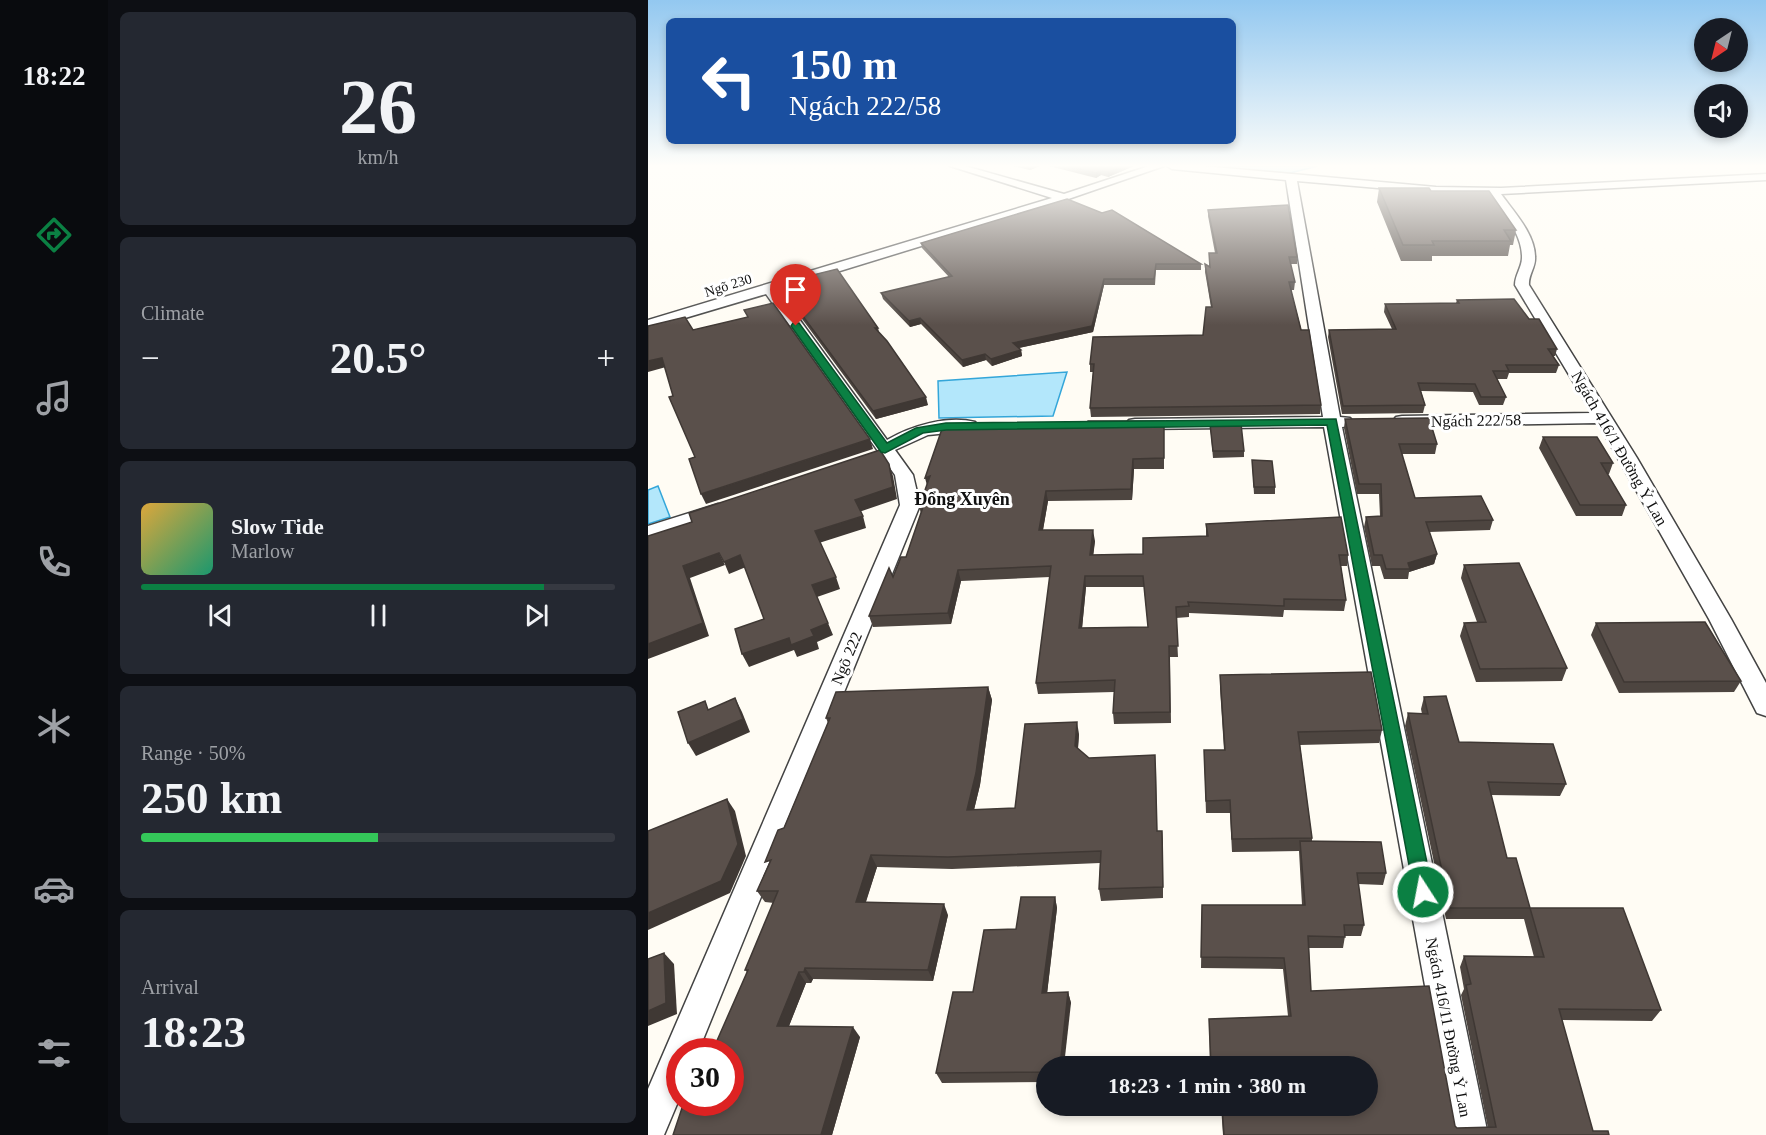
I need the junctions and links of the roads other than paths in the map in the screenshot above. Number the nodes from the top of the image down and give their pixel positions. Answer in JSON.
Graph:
{"nodes":[{"id":1,"x":996,"y":219,"type":"edge"},
{"id":2,"x":1298,"y":219,"type":"edge"},
{"id":3,"x":1512,"y":219,"type":"edge"},
{"id":4,"x":769,"y":288,"type":"junction"},
{"id":5,"x":648,"y":325,"type":"edge"},
{"id":6,"x":1604,"y":418,"type":"junction"},
{"id":7,"x":1366,"y":421,"type":"edge"},
{"id":8,"x":1389,"y":421,"type":"edge"},
{"id":9,"x":1332,"y":422,"type":"junction"},
{"id":10,"x":1120,"y":424,"type":"edge"},
{"id":11,"x":981,"y":426,"type":"edge"},
{"id":12,"x":880,"y":454,"type":"junction"},
{"id":13,"x":737,"y":503,"type":"edge"},
{"id":14,"x":648,"y":533,"type":"edge"},
{"id":15,"x":1766,"y":706,"type":"edge"},
{"id":16,"x":686,"y":1038,"type":"edge"},
{"id":17,"x":666,"y":1087,"type":"edge"},
{"id":18,"x":648,"y":1131,"type":"edge"},
{"id":19,"x":1470,"y":1135,"type":"edge"}],
"edges":[{"from":1,"to":4,"type":"street","name":"Ngõ 230"},
{"from":2,"to":9,"type":"street","name":"Ngách 416/11 Đường Ỷ Lan"},
{"from":3,"to":6,"type":"street","name":"Ngách 416/1 Đường Ỷ Lan"},
{"from":4,"to":5,"type":"street","name":"Ngõ 230"},
{"from":4,"to":12,"type":"street","name":"Ngõ 222"},
{"from":6,"to":8,"type":"street","name":"Ngách 222/58"},
{"from":6,"to":15,"type":"street","name":"Ngách 416/1 Đường Ỷ Lan"},
{"from":7,"to":9,"type":"street"},
{"from":9,"to":10,"type":"street"},
{"from":9,"to":19,"type":"street","name":"Ngách 416/11 Đường Ỷ Lan"},
{"from":11,"to":12,"type":"street"},
{"from":12,"to":16,"type":"street","name":"Ngõ 222"},
{"from":13,"to":14,"type":"street"},
{"from":17,"to":18,"type":"street","name":"Ngõ 222"}]}
